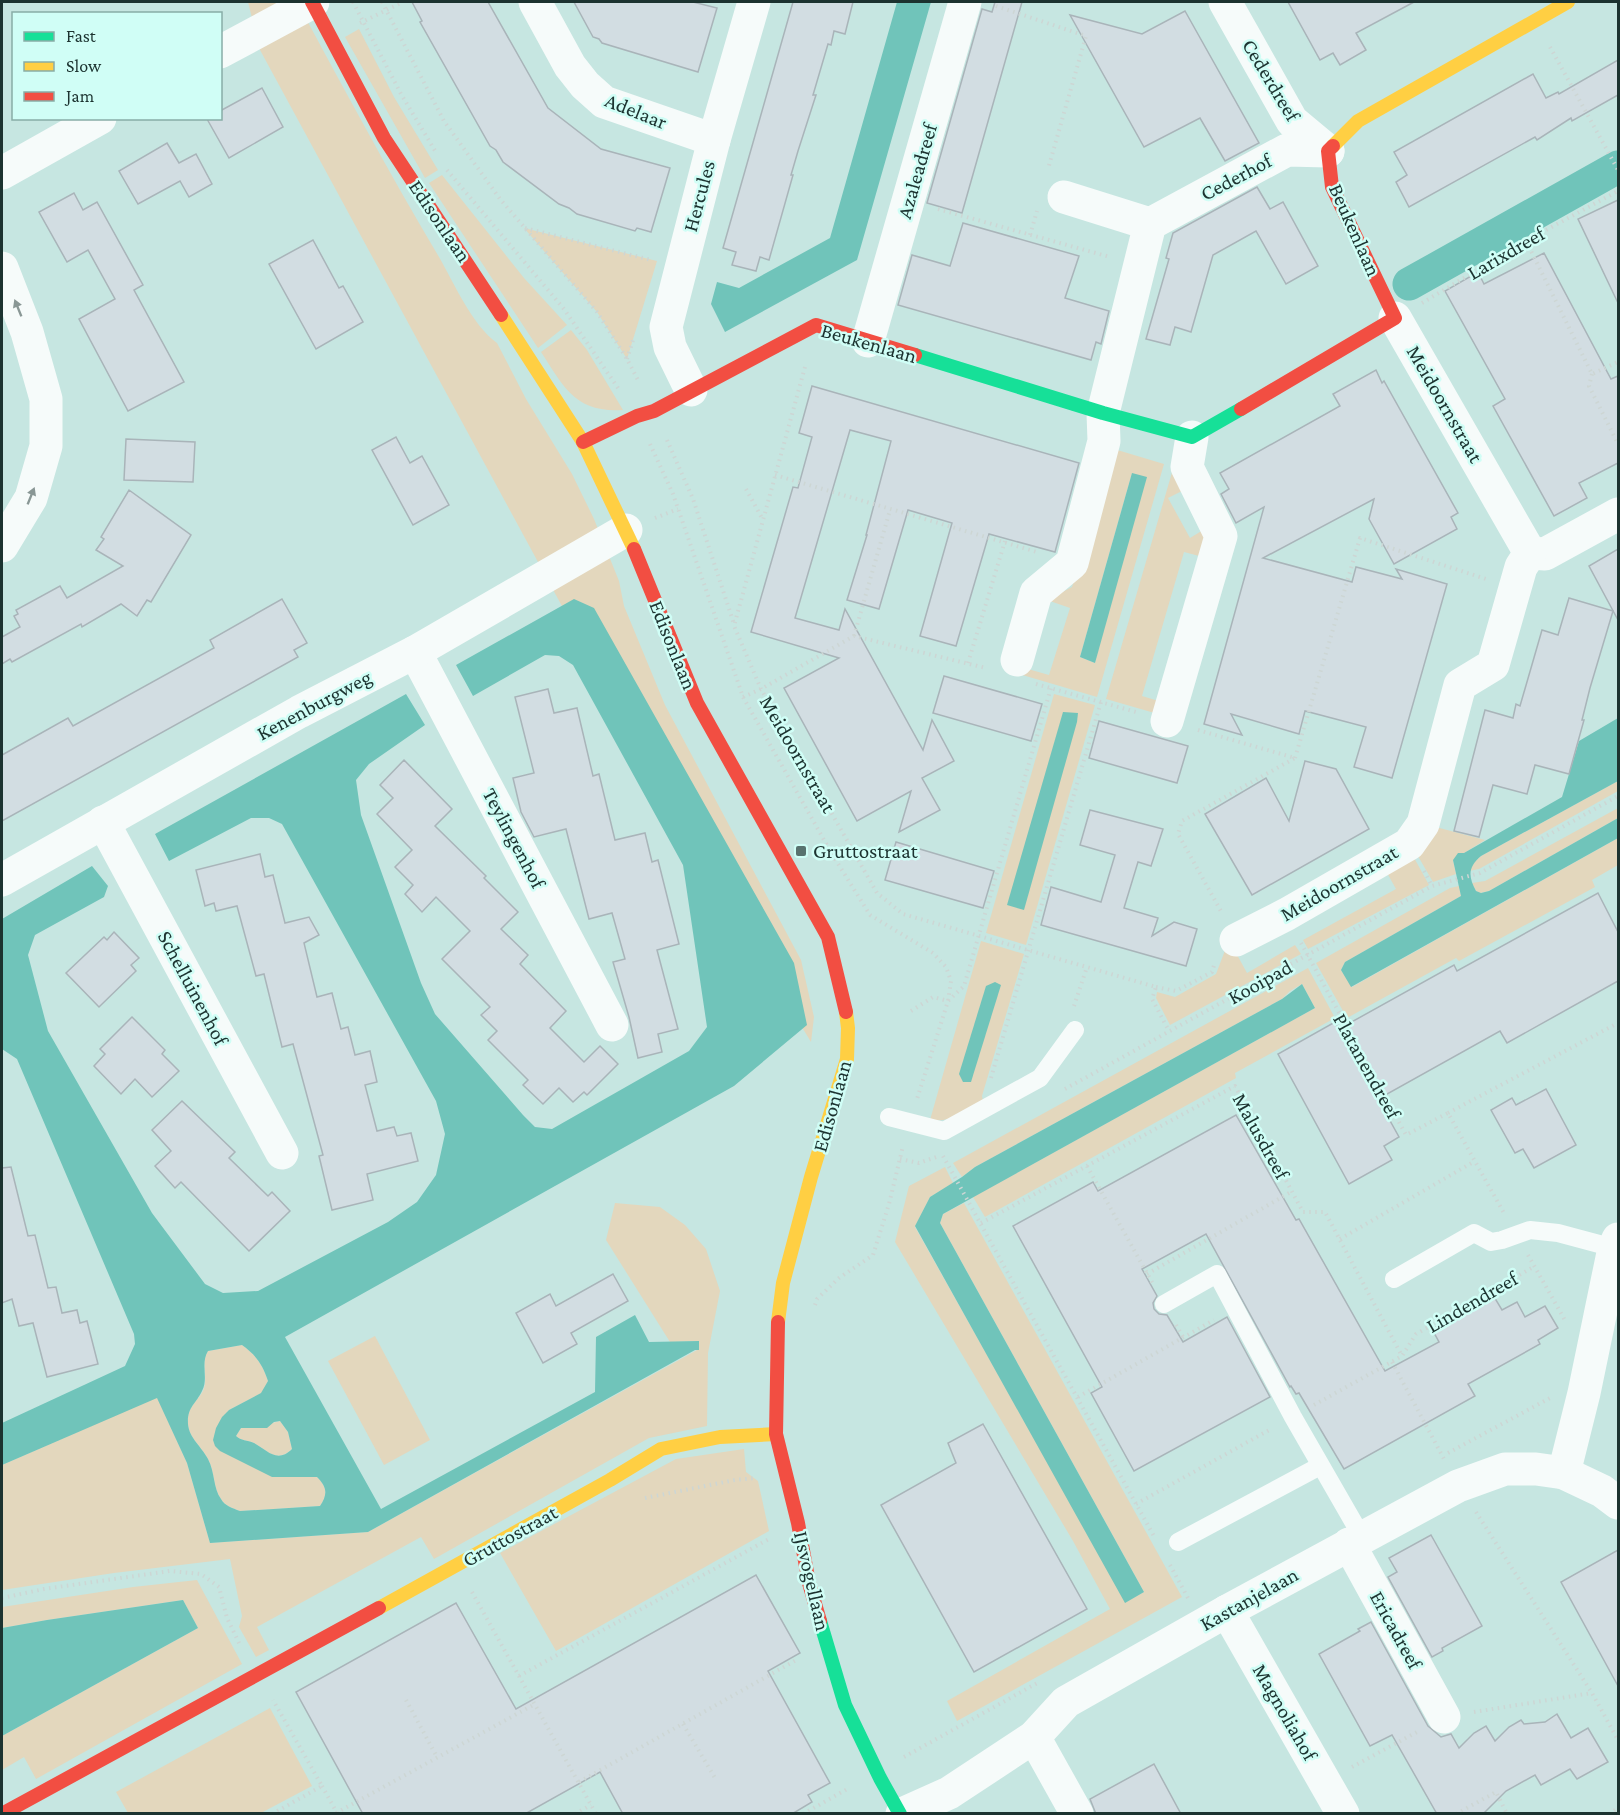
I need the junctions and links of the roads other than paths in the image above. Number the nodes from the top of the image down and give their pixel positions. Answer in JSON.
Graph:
{"nodes":[{"id":1,"x":312,"y":2,"type":"edge"},
{"id":2,"x":535,"y":2,"type":"edge"},
{"id":3,"x":754,"y":2,"type":"edge"},
{"id":4,"x":1225,"y":2,"type":"edge"},
{"id":5,"x":979,"y":3,"type":"edge"},
{"id":6,"x":1554,"y":8,"type":"edge"},
{"id":7,"x":222,"y":51,"type":"edge"},
{"id":8,"x":96,"y":120,"type":"edge"},
{"id":9,"x":714,"y":140,"type":"junction"},
{"id":10,"x":1328,"y":151,"type":"junction"},
{"id":11,"x":2,"y":173,"type":"edge"},
{"id":12,"x":1049,"y":193,"type":"road end"},
{"id":13,"x":1150,"y":224,"type":"junction"},
{"id":14,"x":2,"y":268,"type":"edge"},
{"id":15,"x":1395,"y":318,"type":"junction"},
{"id":16,"x":868,"y":341,"type":"junction"},
{"id":17,"x":691,"y":390,"type":"junction"},
{"id":18,"x":1103,"y":413,"type":"junction"},
{"id":19,"x":1192,"y":437,"type":"junction"},
{"id":20,"x":583,"y":442,"type":"junction"},
{"id":21,"x":1618,"y":514,"type":"edge"},
{"id":22,"x":626,"y":530,"type":"junction"},
{"id":23,"x":2,"y":546,"type":"edge"},
{"id":24,"x":1530,"y":553,"type":"junction"},
{"id":25,"x":415,"y":652,"type":"junction"},
{"id":26,"x":1013,"y":671,"type":"road end"},
{"id":27,"x":1167,"y":721,"type":"road end"},
{"id":28,"x":103,"y":822,"type":"junction"},
{"id":29,"x":2,"y":880,"type":"edge"},
{"id":30,"x":1233,"y":933,"type":"road end"},
{"id":31,"x":612,"y":1025,"type":"dead end"},
{"id":32,"x":1075,"y":1030,"type":"road end"},
{"id":33,"x":889,"y":1117,"type":"dead end"},
{"id":34,"x":282,"y":1153,"type":"dead end"},
{"id":35,"x":1616,"y":1243,"type":"edge"},
{"id":36,"x":1394,"y":1279,"type":"dead end"},
{"id":37,"x":1164,"y":1305,"type":"road end"},
{"id":38,"x":777,"y":1334,"type":"joint"},
{"id":39,"x":776,"y":1434,"type":"junction"},
{"id":40,"x":1320,"y":1466,"type":"junction"},
{"id":41,"x":1564,"y":1473,"type":"junction"},
{"id":42,"x":1618,"y":1503,"type":"edge"},
{"id":43,"x":1355,"y":1541,"type":"junction"},
{"id":44,"x":1178,"y":1542,"type":"dead end"},
{"id":45,"x":1215,"y":1618,"type":"junction"},
{"id":46,"x":1444,"y":1717,"type":"dead end"},
{"id":47,"x":1034,"y":1737,"type":"junction"},
{"id":48,"x":2,"y":1814,"type":"edge"},
{"id":49,"x":901,"y":1814,"type":"edge"},
{"id":50,"x":1077,"y":1814,"type":"edge"},
{"id":51,"x":1343,"y":1814,"type":"edge"}],
"edges":[{"from":1,"to":7,"type":"street"},
{"from":1,"to":20,"type":"street","name":"Edisonlaan"},
{"from":2,"to":9,"type":"street","name":"Adelaar"},
{"from":3,"to":9,"type":"street","name":"Hercules"},
{"from":4,"to":10,"type":"street","name":"Cederdreef"},
{"from":5,"to":16,"type":"street","name":"Azaleadreef"},
{"from":6,"to":10,"type":"street"},
{"from":8,"to":11,"type":"street"},
{"from":9,"to":17,"type":"street","name":"Hercules"},
{"from":10,"to":13,"type":"street","name":"Cederhof"},
{"from":10,"to":15,"type":"street","name":"Beukenlaan"},
{"from":12,"to":13,"type":"street"},
{"from":13,"to":18,"type":"street"},
{"from":23,"to":14,"type":"street","one_way":true},
{"from":15,"to":19,"type":"street"},
{"from":15,"to":24,"type":"street","name":"Meidoornstraat"},
{"from":16,"to":17,"type":"street","name":"Beukenlaan"},
{"from":16,"to":18,"type":"street","name":"Beukenlaan"},
{"from":17,"to":20,"type":"street","name":"Beukenlaan"},
{"from":18,"to":19,"type":"street","name":"Beukenlaan"},
{"from":18,"to":26,"type":"street"},
{"from":19,"to":27,"type":"street"},
{"from":20,"to":22,"type":"street","name":"Edisonlaan"},
{"from":21,"to":24,"type":"street"},
{"from":22,"to":25,"type":"street","name":"Kenenburgweg"},
{"from":22,"to":38,"type":"street","name":"Edisonlaan"},
{"from":24,"to":30,"type":"street","name":"Meidoornstraat"},
{"from":25,"to":28,"type":"street","name":"Kenenburgweg"},
{"from":25,"to":31,"type":"street","name":"Teylingenhof"},
{"from":28,"to":29,"type":"street","name":"Kenenburgweg"},
{"from":28,"to":34,"type":"street","name":"Schelluinenhof"},
{"from":32,"to":33,"type":"lane"},
{"from":35,"to":36,"type":"lane"},
{"from":35,"to":41,"type":"street"},
{"from":37,"to":40,"type":"lane"},
{"from":38,"to":39,"type":"street","name":"IJsvogellaan"},
{"from":39,"to":48,"type":"street","name":"Gruttostraat"},
{"from":39,"to":49,"type":"street","name":"IJsvogellaan"},
{"from":40,"to":43,"type":"lane"},
{"from":40,"to":44,"type":"lane"},
{"from":41,"to":42,"type":"street","name":"Kastanjelaan"},
{"from":41,"to":43,"type":"street","name":"Kastanjelaan"},
{"from":43,"to":45,"type":"street","name":"Kastanjelaan"},
{"from":43,"to":46,"type":"street","name":"Ericadreef"},
{"from":45,"to":47,"type":"street","name":"Kastanjelaan"},
{"from":45,"to":51,"type":"street","name":"Magnoliahof"},
{"from":47,"to":49,"type":"street","name":"Kastanjelaan"},
{"from":47,"to":50,"type":"street"}]}
